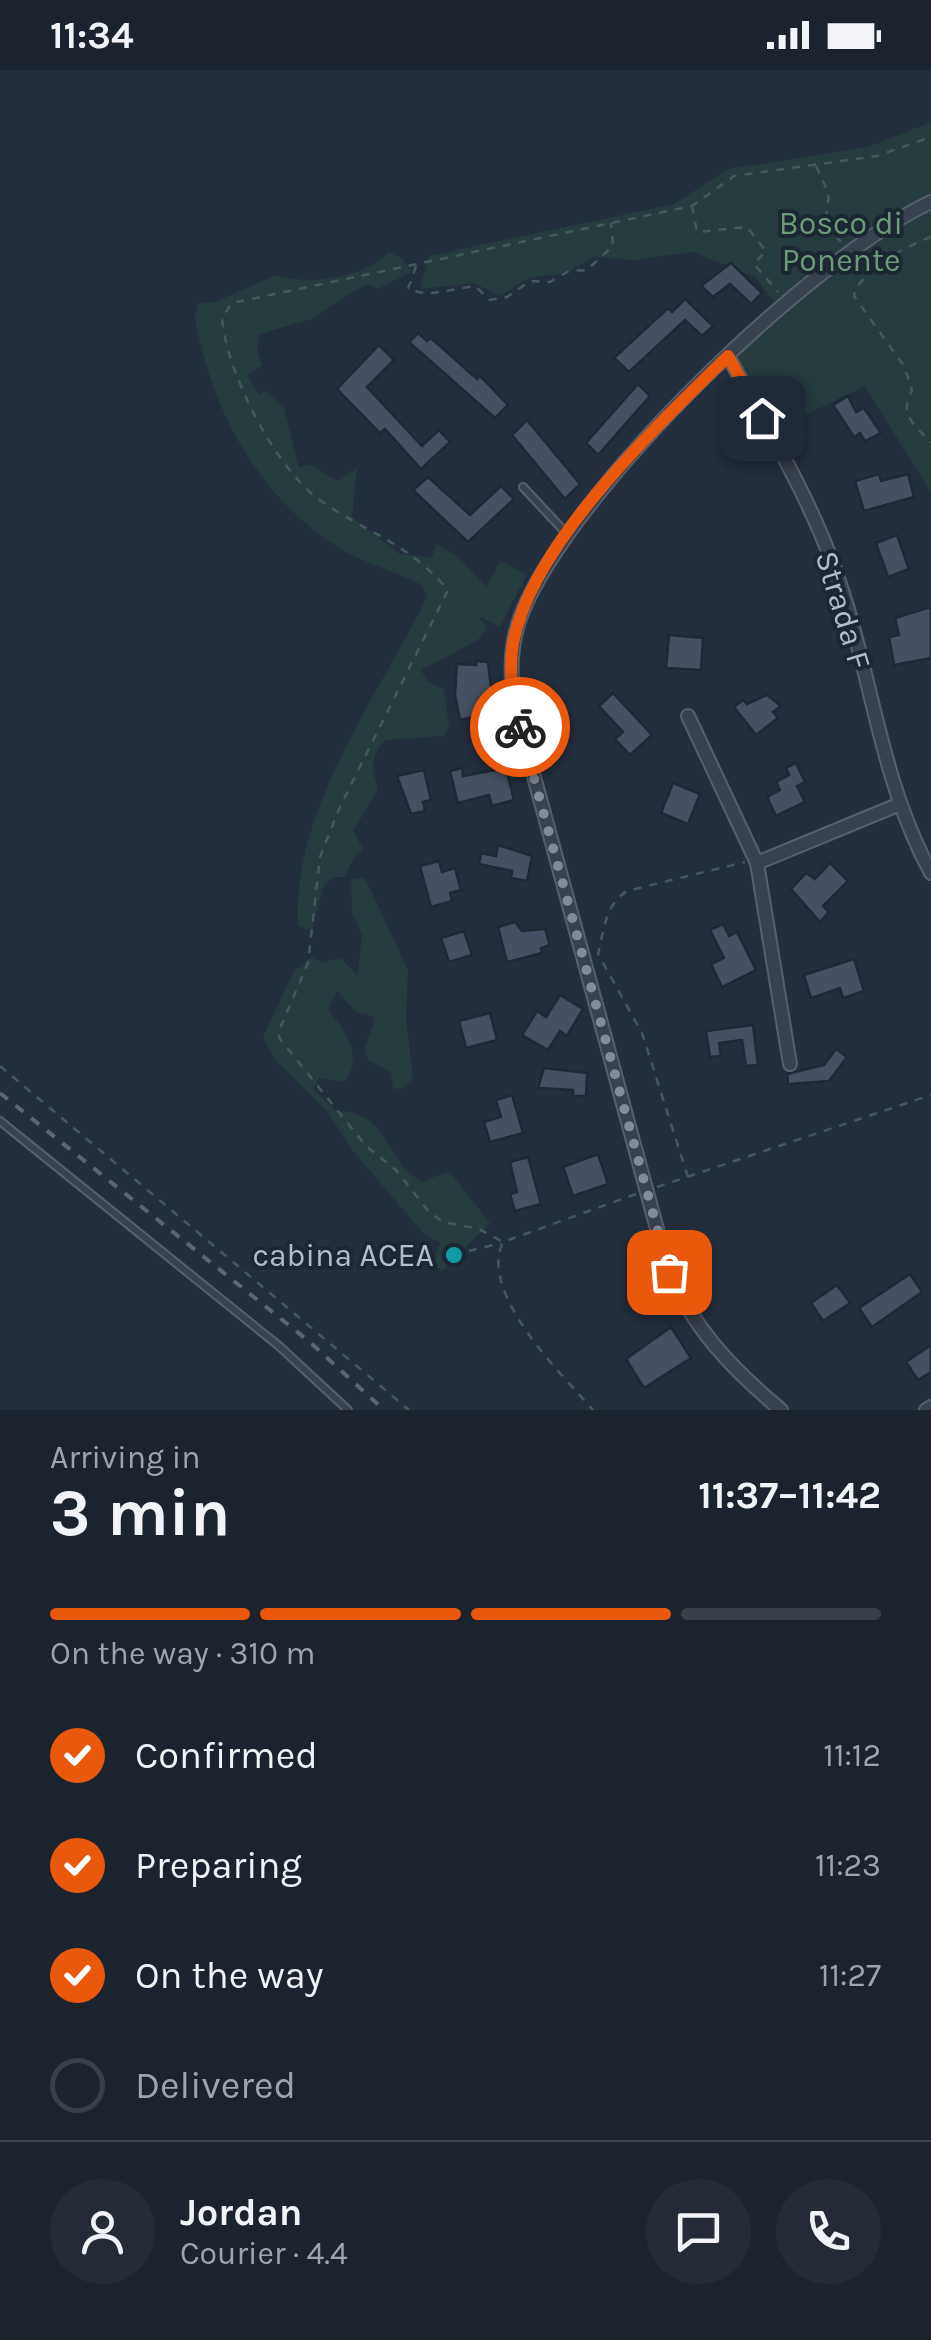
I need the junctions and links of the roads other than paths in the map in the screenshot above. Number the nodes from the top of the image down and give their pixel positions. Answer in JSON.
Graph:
{"nodes":[{"id":1,"x":931,"y":202,"type":"edge"},
{"id":2,"x":728,"y":356,"type":"junction"},
{"id":3,"x":523,"y":487,"type":"dead end"},
{"id":4,"x":567,"y":534,"type":"junction"},
{"id":5,"x":688,"y":716,"type":"dead end"},
{"id":6,"x":900,"y":804,"type":"junction"},
{"id":7,"x":756,"y":862,"type":"junction"},
{"id":8,"x":931,"y":873,"type":"edge"},
{"id":9,"x":790,"y":1064,"type":"dead end"},
{"id":10,"x":0,"y":1121,"type":"edge"},
{"id":11,"x":348,"y":1410,"type":"edge"},
{"id":12,"x":781,"y":1410,"type":"edge"}],
"edges":[{"from":1,"to":2,"type":"street"},
{"from":2,"to":4,"type":"street"},
{"from":2,"to":6,"type":"street","name":"Strada F"},
{"from":3,"to":4,"type":"lane"},
{"from":4,"to":12,"type":"street"},
{"from":5,"to":7,"type":"street"},
{"from":6,"to":7,"type":"street"},
{"from":6,"to":8,"type":"street","name":"Strada F"},
{"from":7,"to":9,"type":"street"},
{"from":10,"to":11,"type":"lane"}]}
